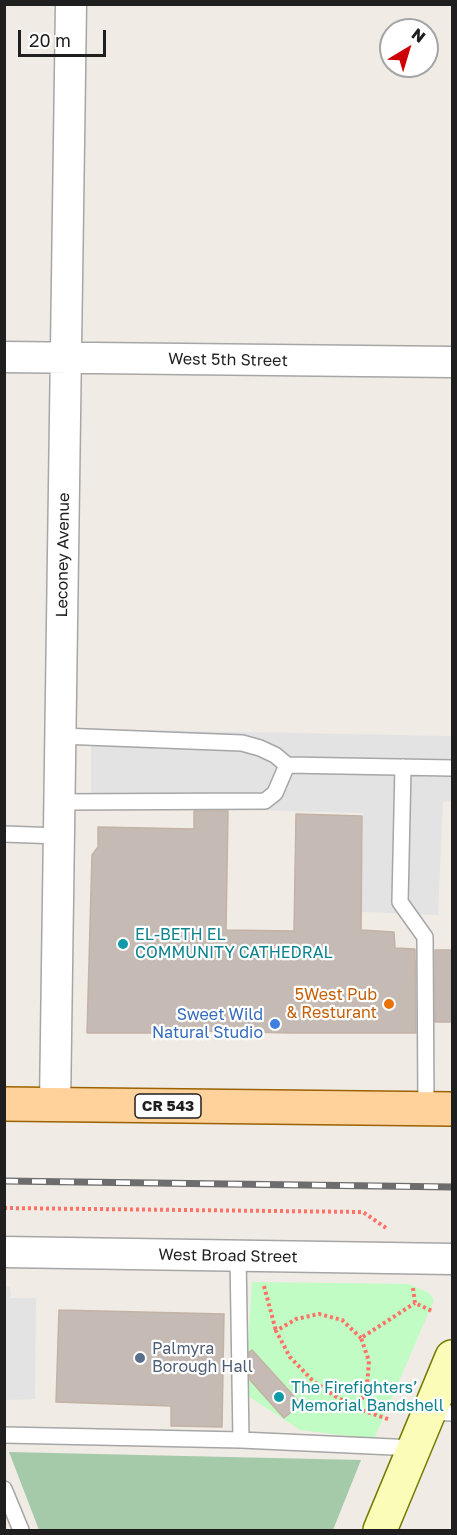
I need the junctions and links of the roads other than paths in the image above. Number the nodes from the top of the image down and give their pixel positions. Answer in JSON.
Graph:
{"nodes":[{"id":1,"x":71,"y":4,"type":"edge"},
{"id":2,"x":4,"y":357,"type":"edge"},
{"id":3,"x":66,"y":358,"type":"junction"},
{"id":4,"x":453,"y":362,"type":"edge"},
{"id":5,"x":60,"y":736,"type":"junction"},
{"id":6,"x":287,"y":765,"type":"junction"},
{"id":7,"x":403,"y":767,"type":"junction"},
{"id":8,"x":453,"y":768,"type":"edge"},
{"id":9,"x":60,"y":802,"type":"junction"},
{"id":10,"x":4,"y":834,"type":"edge"},
{"id":11,"x":59,"y":836,"type":"junction"},
{"id":12,"x":4,"y":1104,"type":"edge"},
{"id":13,"x":55,"y":1105,"type":"junction"},
{"id":14,"x":439,"y":1109,"type":"edge"},
{"id":15,"x":4,"y":1252,"type":"edge"},
{"id":16,"x":238,"y":1256,"type":"junction"},
{"id":17,"x":453,"y":1259,"type":"edge"},
{"id":18,"x":450,"y":1370,"type":"edge"},
{"id":19,"x":441,"y":1412,"type":"edge"},
{"id":20,"x":4,"y":1435,"type":"edge"},
{"id":21,"x":241,"y":1440,"type":"junction"},
{"id":22,"x":415,"y":1448,"type":"junction"},
{"id":23,"x":4,"y":1489,"type":"edge"},
{"id":24,"x":388,"y":1523,"type":"edge"},
{"id":25,"x":21,"y":1530,"type":"edge"}],
"edges":[{"from":1,"to":3,"type":"street","name":"Leconey Avenue"},
{"from":2,"to":3,"type":"street","name":"West 5th Street"},
{"from":3,"to":4,"type":"street","name":"West 5th Street"},
{"from":3,"to":5,"type":"street","name":"Leconey Avenue"},
{"from":5,"to":6,"type":"lane"},
{"from":5,"to":9,"type":"street","name":"Leconey Avenue"},
{"from":6,"to":7,"type":"lane"},
{"from":6,"to":9,"type":"lane"},
{"from":7,"to":8,"type":"lane"},
{"from":7,"to":14,"type":"lane"},
{"from":9,"to":11,"type":"street","name":"Leconey Avenue"},
{"from":10,"to":11,"type":"lane"},
{"from":11,"to":13,"type":"street","name":"Leconey Avenue"},
{"from":12,"to":13,"type":"main road","number":"CR 543"},
{"from":13,"to":14,"type":"main road","number":"CR 543"},
{"from":15,"to":16,"type":"street","name":"West Broad Street"},
{"from":16,"to":17,"type":"street","name":"West Broad Street"},
{"from":16,"to":21,"type":"lane"},
{"from":18,"to":19,"type":"main road"},
{"from":19,"to":22,"type":"main road"},
{"from":20,"to":21,"type":"lane"},
{"from":21,"to":22,"type":"lane"},
{"from":22,"to":24,"type":"main road"},
{"from":23,"to":25,"type":"lane"}]}
